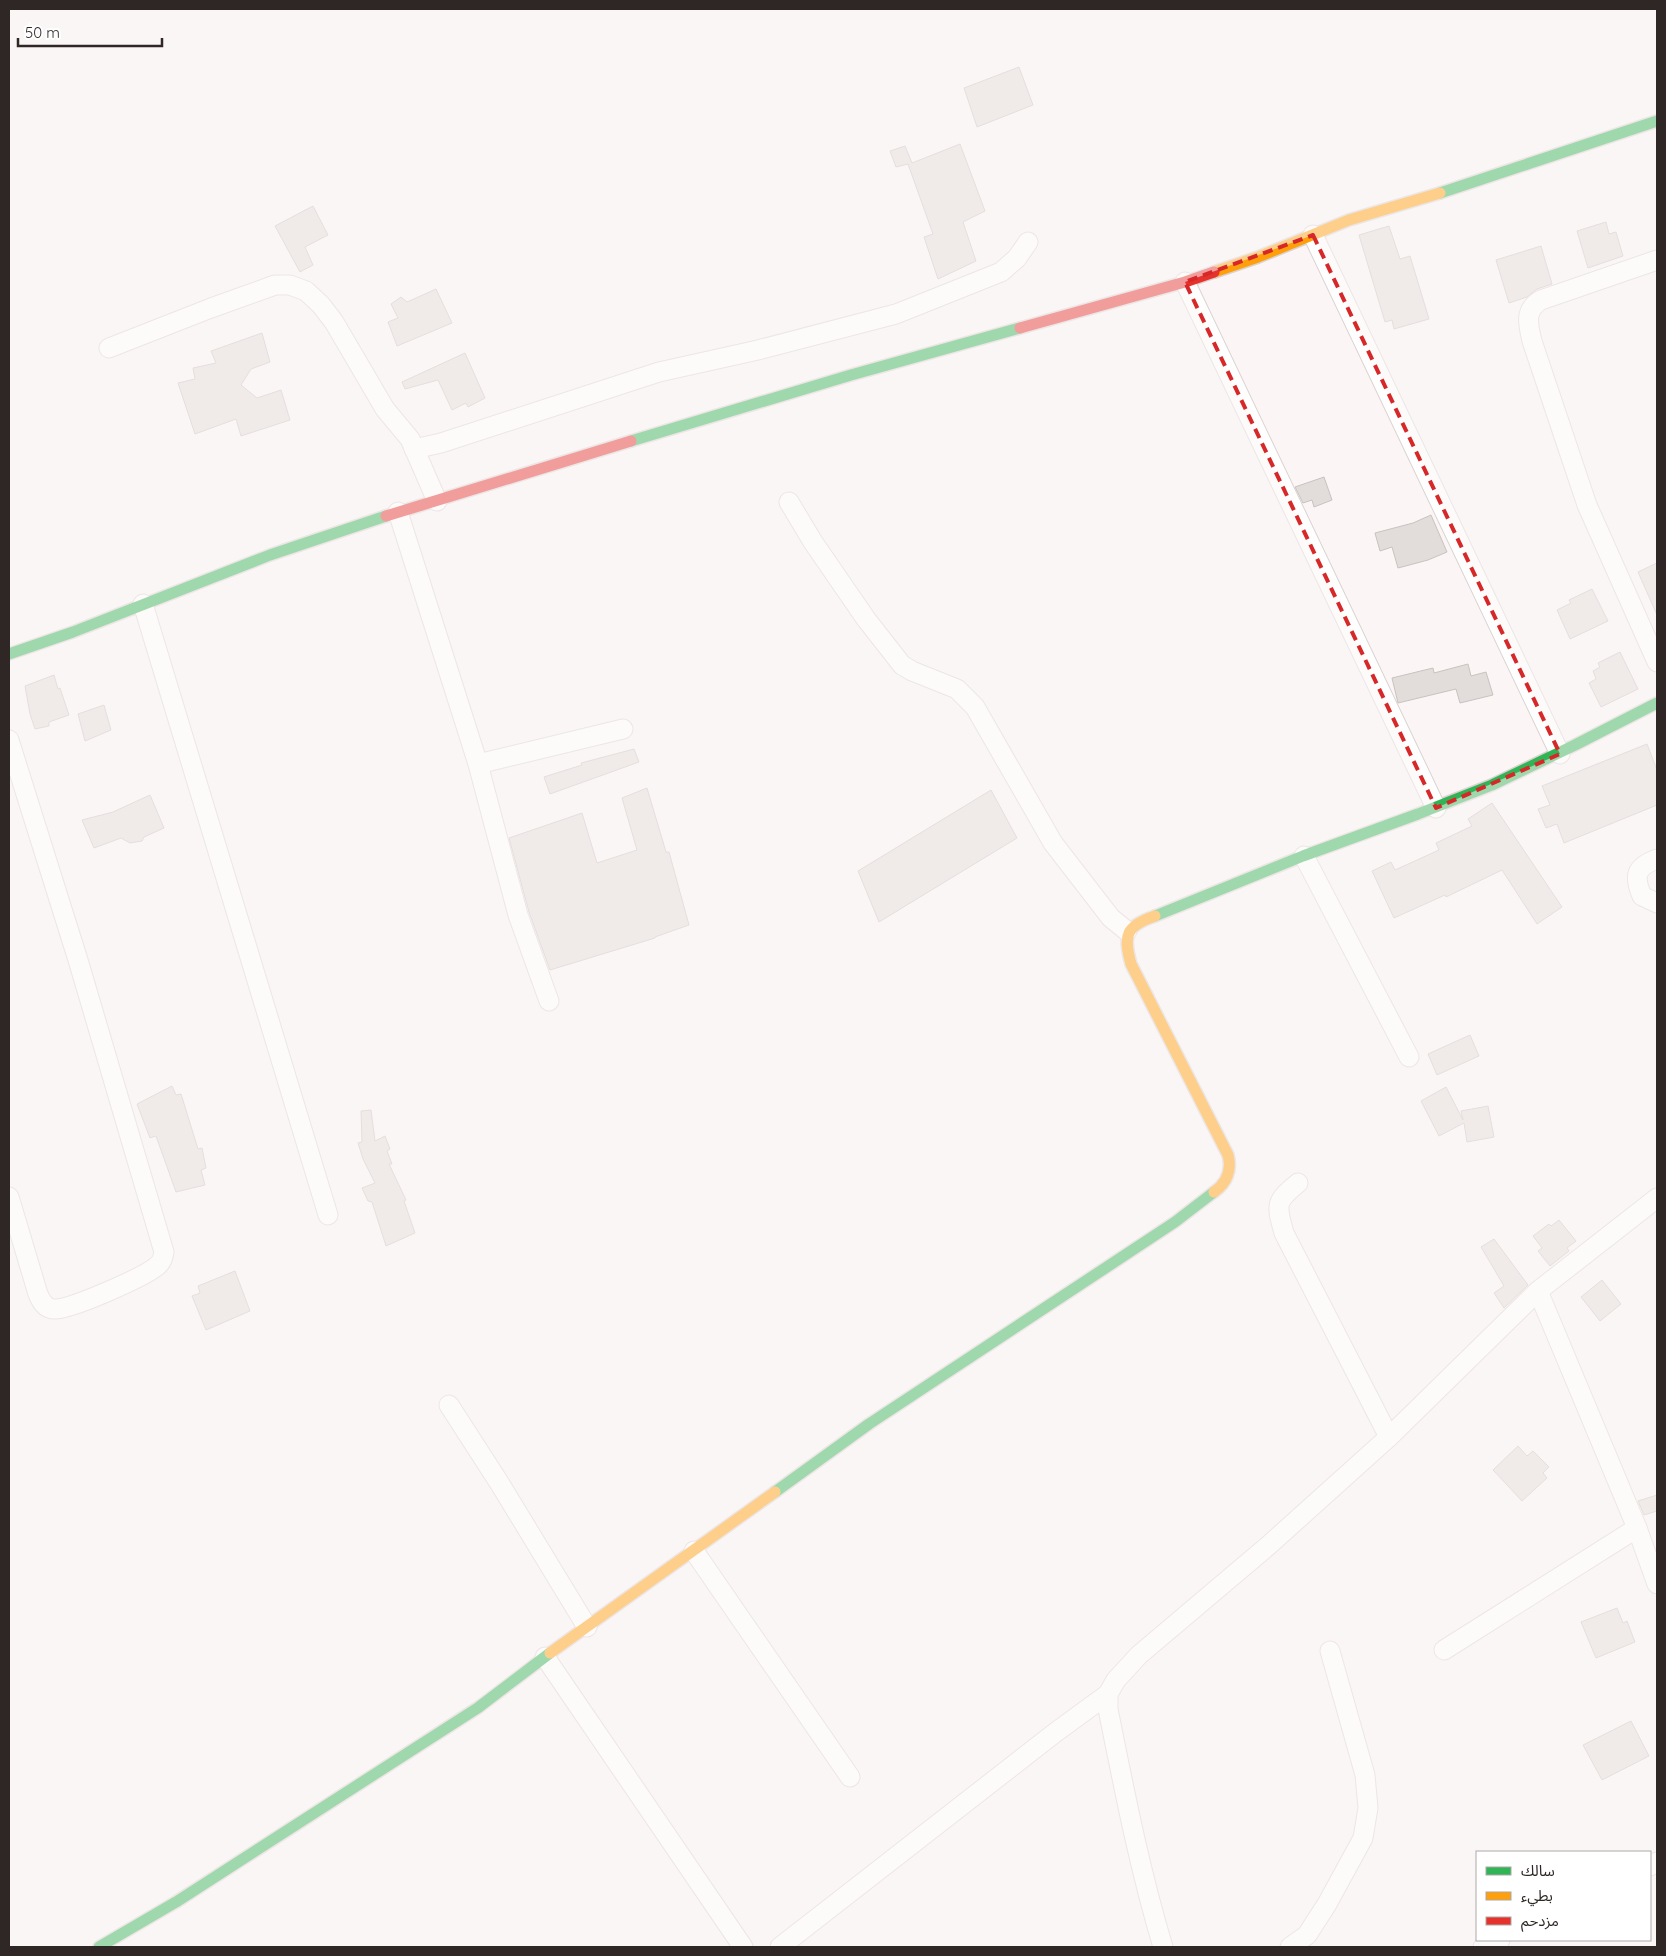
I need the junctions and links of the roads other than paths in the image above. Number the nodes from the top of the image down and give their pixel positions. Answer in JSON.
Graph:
{"nodes":[{"id":1,"x":1657,"y":121,"type":"edge"},
{"id":2,"x":1313,"y":235,"type":"junction"},
{"id":3,"x":1028,"y":242,"type":"dead end"},
{"id":4,"x":1657,"y":260,"type":"edge"},
{"id":5,"x":1185,"y":282,"type":"junction"},
{"id":6,"x":109,"y":348,"type":"dead end"},
{"id":7,"x":414,"y":448,"type":"junction"},
{"id":8,"x":437,"y":501,"type":"junction"},
{"id":9,"x":789,"y":502,"type":"dead end"},
{"id":10,"x":398,"y":512,"type":"junction"},
{"id":11,"x":143,"y":604,"type":"junction"},
{"id":12,"x":9,"y":654,"type":"edge"},
{"id":13,"x":1657,"y":662,"type":"edge"},
{"id":14,"x":1657,"y":703,"type":"edge"},
{"id":15,"x":623,"y":729,"type":"dead end"},
{"id":16,"x":9,"y":740,"type":"edge"},
{"id":17,"x":1560,"y":754,"type":"junction"},
{"id":18,"x":478,"y":764,"type":"junction"},
{"id":19,"x":1436,"y":808,"type":"junction"},
{"id":20,"x":1304,"y":856,"type":"junction"},
{"id":21,"x":1657,"y":859,"type":"edge"},
{"id":22,"x":1657,"y":903,"type":"edge"},
{"id":23,"x":1127,"y":931,"type":"junction"},
{"id":24,"x":550,"y":1001,"type":"dead end"},
{"id":25,"x":1409,"y":1057,"type":"dead end"},
{"id":26,"x":1298,"y":1183,"type":"dead end"},
{"id":27,"x":9,"y":1197,"type":"edge"},
{"id":28,"x":1657,"y":1198,"type":"edge"},
{"id":29,"x":328,"y":1215,"type":"dead end"},
{"id":30,"x":1538,"y":1291,"type":"junction"},
{"id":31,"x":448,"y":1405,"type":"dead end"},
{"id":32,"x":1389,"y":1437,"type":"junction"},
{"id":33,"x":1637,"y":1528,"type":"junction"},
{"id":34,"x":694,"y":1550,"type":"junction"},
{"id":35,"x":1657,"y":1584,"type":"edge"},
{"id":36,"x":587,"y":1627,"type":"junction"},
{"id":37,"x":1444,"y":1650,"type":"dead end"},
{"id":38,"x":1330,"y":1651,"type":"dead end"},
{"id":39,"x":545,"y":1657,"type":"junction"},
{"id":40,"x":1108,"y":1694,"type":"junction"},
{"id":41,"x":850,"y":1777,"type":"dead end"},
{"id":42,"x":1498,"y":1941,"type":"edge"},
{"id":43,"x":99,"y":1947,"type":"edge"},
{"id":44,"x":743,"y":1947,"type":"edge"},
{"id":45,"x":780,"y":1947,"type":"edge"},
{"id":46,"x":1163,"y":1947,"type":"edge"},
{"id":47,"x":1290,"y":1947,"type":"edge"},
{"id":48,"x":1483,"y":1947,"type":"edge"}],
"edges":[{"from":1,"to":2,"type":"street"},
{"from":2,"to":5,"type":"street"},
{"from":2,"to":17,"type":"street"},
{"from":3,"to":7,"type":"street"},
{"from":4,"to":13,"type":"street"},
{"from":5,"to":8,"type":"street"},
{"from":5,"to":19,"type":"street"},
{"from":6,"to":7,"type":"street"},
{"from":7,"to":8,"type":"street"},
{"from":8,"to":10,"type":"street"},
{"from":9,"to":23,"type":"street"},
{"from":10,"to":11,"type":"street"},
{"from":10,"to":18,"type":"street"},
{"from":11,"to":12,"type":"street"},
{"from":11,"to":29,"type":"street"},
{"from":14,"to":17,"type":"street"},
{"from":15,"to":18,"type":"street"},
{"from":16,"to":27,"type":"street"},
{"from":17,"to":19,"type":"street"},
{"from":18,"to":24,"type":"street"},
{"from":19,"to":20,"type":"street"},
{"from":20,"to":23,"type":"street"},
{"from":20,"to":25,"type":"street"},
{"from":21,"to":22,"type":"street"},
{"from":23,"to":34,"type":"street"},
{"from":26,"to":32,"type":"street"},
{"from":28,"to":30,"type":"street"},
{"from":30,"to":32,"type":"street"},
{"from":30,"to":33,"type":"street"},
{"from":31,"to":36,"type":"street"},
{"from":32,"to":40,"type":"street"},
{"from":33,"to":35,"type":"street"},
{"from":33,"to":37,"type":"street"},
{"from":34,"to":36,"type":"street"},
{"from":34,"to":41,"type":"street"},
{"from":36,"to":39,"type":"street"},
{"from":38,"to":47,"type":"street"},
{"from":39,"to":43,"type":"street"},
{"from":39,"to":44,"type":"street"},
{"from":40,"to":45,"type":"street"},
{"from":40,"to":46,"type":"street"},
{"from":42,"to":48,"type":"street"}]}
